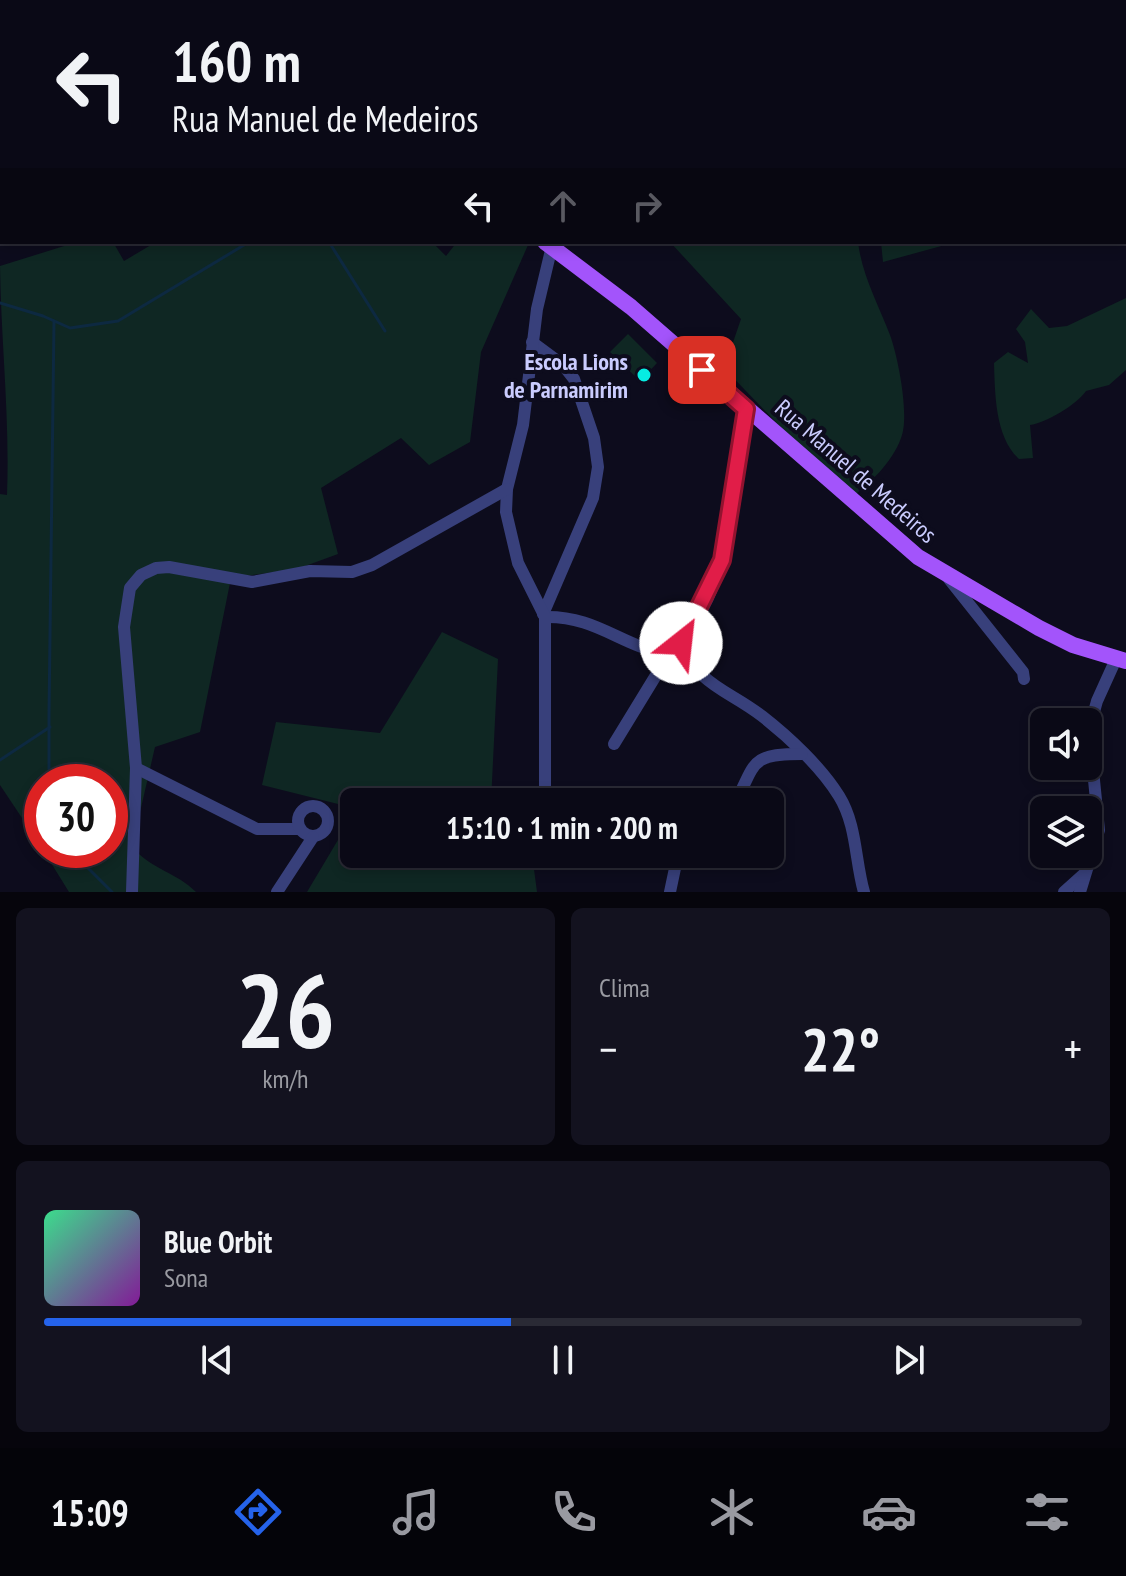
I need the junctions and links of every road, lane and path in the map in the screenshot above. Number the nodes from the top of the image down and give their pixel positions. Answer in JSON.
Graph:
{"nodes":[{"id":1,"x":548,"y":244,"type":"edge"},
{"id":2,"x":532,"y":342,"type":"junction"},
{"id":3,"x":746,"y":409,"type":"junction"},
{"id":4,"x":507,"y":489,"type":"junction"},
{"id":5,"x":949,"y":579,"type":"junction"},
{"id":6,"x":544,"y":615,"type":"junction"},
{"id":7,"x":681,"y":643,"type":"junction"},
{"id":8,"x":669,"y":654,"type":"junction"},
{"id":9,"x":1121,"y":660,"type":"edge"},
{"id":10,"x":1024,"y":679,"type":"dead end"},
{"id":11,"x":614,"y":744,"type":"dead end"},
{"id":12,"x":802,"y":754,"type":"junction"},
{"id":13,"x":136,"y":768,"type":"junction"},
{"id":14,"x":545,"y":788,"type":"edge"},
{"id":15,"x":743,"y":788,"type":"edge"},
{"id":16,"x":300,"y":829,"type":"junction"},
{"id":17,"x":313,"y":837,"type":"junction"},
{"id":18,"x":675,"y":868,"type":"edge"},
{"id":19,"x":1086,"y":872,"type":"junction"},
{"id":20,"x":132,"y":892,"type":"edge"},
{"id":21,"x":277,"y":892,"type":"edge"},
{"id":22,"x":670,"y":892,"type":"edge"},
{"id":23,"x":864,"y":892,"type":"edge"},
{"id":24,"x":1064,"y":892,"type":"edge"},
{"id":25,"x":1080,"y":892,"type":"edge"}],
"edges":[{"from":1,"to":2,"type":"street"},
{"from":1,"to":3,"type":"main road","name":"Rua Manuel de Medeiros"},
{"from":2,"to":4,"type":"street"},
{"from":2,"to":6,"type":"street"},
{"from":3,"to":5,"type":"main road","name":"Rua Manuel de Medeiros"},
{"from":3,"to":7,"type":"street"},
{"from":4,"to":6,"type":"street"},
{"from":4,"to":13,"type":"street"},
{"from":5,"to":9,"type":"main road","name":"Rua Manuel de Medeiros"},
{"from":5,"to":10,"type":"street"},
{"from":6,"to":8,"type":"street"},
{"from":6,"to":14,"type":"street"},
{"from":7,"to":8,"type":"street"},
{"from":7,"to":12,"type":"street"},
{"from":8,"to":11,"type":"street"},
{"from":9,"to":19,"type":"street"},
{"from":12,"to":15,"type":"street"},
{"from":12,"to":23,"type":"street"},
{"from":13,"to":16,"type":"street"},
{"from":13,"to":20,"type":"street"},
{"from":16,"to":17,"type":"street"},
{"from":16,"to":17,"type":"street"},
{"from":17,"to":21,"type":"street"},
{"from":18,"to":22,"type":"street"},
{"from":19,"to":24,"type":"street"},
{"from":19,"to":25,"type":"street"}]}
